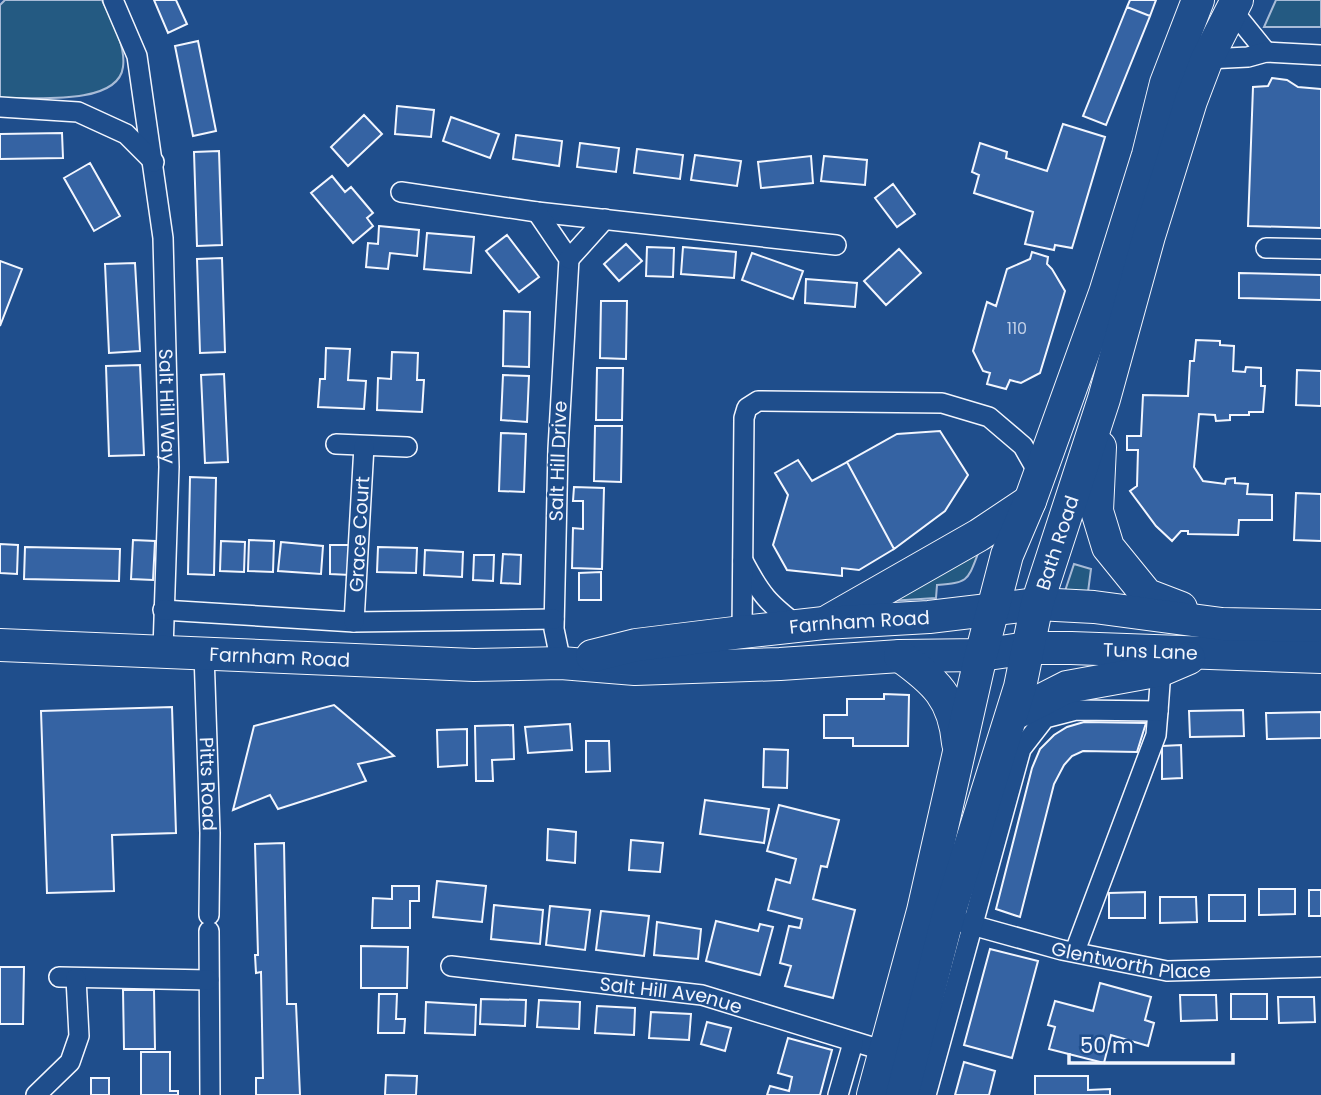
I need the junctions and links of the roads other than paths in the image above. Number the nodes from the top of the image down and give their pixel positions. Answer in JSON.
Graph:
{"nodes":[{"id":1,"x":113,"y":0,"type":"edge"},
{"id":2,"x":1198,"y":0,"type":"edge"},
{"id":3,"x":1234,"y":5,"type":"edge"},
{"id":4,"x":1266,"y":52,"type":"junction"},
{"id":5,"x":1321,"y":55,"type":"edge"},
{"id":6,"x":1208,"y":59,"type":"junction"},
{"id":7,"x":0,"y":107,"type":"edge"},
{"id":8,"x":1160,"y":159,"type":"junction"},
{"id":9,"x":153,"y":162,"type":"junction"},
{"id":10,"x":401,"y":192,"type":"dead end"},
{"id":11,"x":537,"y":212,"type":"junction"},
{"id":12,"x":605,"y":219,"type":"junction"},
{"id":13,"x":1136,"y":236,"type":"junction"},
{"id":14,"x":836,"y":245,"type":"dead end"},
{"id":15,"x":1266,"y":248,"type":"dead end"},
{"id":16,"x":1321,"y":248,"type":"edge"},
{"id":17,"x":569,"y":259,"type":"junction"},
{"id":18,"x":1104,"y":399,"type":"junction"},
{"id":19,"x":337,"y":444,"type":"dead end"},
{"id":20,"x":364,"y":446,"type":"junction"},
{"id":21,"x":407,"y":447,"type":"dead end"},
{"id":22,"x":1034,"y":488,"type":"junction"},
{"id":23,"x":741,"y":557,"type":"junction"},
{"id":24,"x":1037,"y":604,"type":"junction"},
{"id":25,"x":163,"y":610,"type":"junction"},
{"id":26,"x":993,"y":610,"type":"junction"},
{"id":27,"x":554,"y":620,"type":"junction"},
{"id":28,"x":355,"y":622,"type":"junction"},
{"id":29,"x":1222,"y":624,"type":"junction"},
{"id":30,"x":811,"y":625,"type":"junction"},
{"id":31,"x":1321,"y":626,"type":"edge"},
{"id":32,"x":742,"y":632,"type":"junction"},
{"id":33,"x":0,"y":645,"type":"edge"},
{"id":34,"x":1028,"y":648,"type":"junction"},
{"id":35,"x":163,"y":650,"type":"junction"},
{"id":36,"x":1203,"y":652,"type":"junction"},
{"id":37,"x":204,"y":653,"type":"junction"},
{"id":38,"x":981,"y":654,"type":"junction"},
{"id":39,"x":900,"y":656,"type":"junction"},
{"id":40,"x":1321,"y":656,"type":"edge"},
{"id":41,"x":561,"y":663,"type":"junction"},
{"id":42,"x":1161,"y":670,"type":"junction"},
{"id":43,"x":1157,"y":711,"type":"junction"},
{"id":44,"x":1012,"y":715,"type":"junction"},
{"id":45,"x":954,"y":776,"type":"junction"},
{"id":46,"x":959,"y":922,"type":"junction"},
{"id":47,"x":1074,"y":951,"type":"junction"},
{"id":48,"x":451,"y":967,"type":"dead end"},
{"id":49,"x":1321,"y":967,"type":"edge"},
{"id":50,"x":209,"y":980,"type":"junction"},
{"id":51,"x":853,"y":1043,"type":"junction"},
{"id":52,"x":885,"y":1051,"type":"junction"},
{"id":53,"x":36,"y":1095,"type":"edge"},
{"id":54,"x":210,"y":1095,"type":"edge"},
{"id":55,"x":838,"y":1095,"type":"edge"},
{"id":56,"x":873,"y":1095,"type":"edge"},
{"id":57,"x":902,"y":1095,"type":"edge"},
{"id":58,"x":926,"y":1095,"type":"edge"}],
"edges":[{"from":1,"to":9,"type":"street","name":"Salt Hill Way"},
{"from":2,"to":8,"type":"main road","name":"Bath Road"},
{"from":3,"to":4,"type":"street"},
{"from":3,"to":6,"type":"main road","name":"Bath Road"},
{"from":4,"to":5,"type":"street"},
{"from":4,"to":6,"type":"street"},
{"from":6,"to":8,"type":"main road","name":"Bath Road"},
{"from":7,"to":9,"type":"street"},
{"from":8,"to":13,"type":"main road","name":"Bath Road"},
{"from":9,"to":25,"type":"street","name":"Salt Hill Way"},
{"from":10,"to":11,"type":"street"},
{"from":11,"to":12,"type":"street"},
{"from":11,"to":17,"type":"street"},
{"from":12,"to":14,"type":"street"},
{"from":12,"to":17,"type":"street"},
{"from":13,"to":18,"type":"main road","name":"Bath Road"},
{"from":13,"to":22,"type":"main road","name":"Bath Road"},
{"from":15,"to":16,"type":"street"},
{"from":17,"to":27,"type":"street","name":"Salt Hill Drive"},
{"from":18,"to":24,"type":"main road","name":"Bath Road"},
{"from":18,"to":29,"type":"main road"},
{"from":19,"to":20,"type":"street"},
{"from":20,"to":21,"type":"street"},
{"from":20,"to":28,"type":"street","name":"Grace Court"},
{"from":22,"to":23,"type":"street"},
{"from":22,"to":26,"type":"main road","name":"Bath Road"},
{"from":22,"to":30,"type":"main road"},
{"from":23,"to":30,"type":"street"},
{"from":23,"to":32,"type":"street"},
{"from":24,"to":26,"type":"main road","name":"Tuns Lane"},
{"from":24,"to":29,"type":"main road","name":"Tuns Lane"},
{"from":24,"to":34,"type":"main road","name":"Bath Road"},
{"from":25,"to":28,"type":"street"},
{"from":25,"to":35,"type":"street","name":"Salt Hill Way"},
{"from":26,"to":30,"type":"main road","name":"Farnham Road"},
{"from":26,"to":38,"type":"main road","name":"Bath Road"},
{"from":27,"to":28,"type":"street"},
{"from":27,"to":41,"type":"street","name":"Salt Hill Drive"},
{"from":29,"to":31,"type":"main road","name":"Tuns Lane"},
{"from":30,"to":32,"type":"main road","name":"Farnham Road"},
{"from":32,"to":41,"type":"main road","name":"Farnham Road"},
{"from":33,"to":35,"type":"main road","name":"Farnham Road"},
{"from":34,"to":36,"type":"main road","name":"Tuns Lane"},
{"from":34,"to":38,"type":"main road","name":"Tuns Lane"},
{"from":34,"to":44,"type":"main road","name":"Bath Road"},
{"from":35,"to":37,"type":"main road","name":"Farnham Road"},
{"from":36,"to":40,"type":"main road","name":"Tuns Lane"},
{"from":36,"to":42,"type":"main road"},
{"from":37,"to":41,"type":"main road","name":"Farnham Road"},
{"from":37,"to":50,"type":"street","name":"Pitts Road"},
{"from":38,"to":39,"type":"main road","name":"Farnham Road"},
{"from":38,"to":45,"type":"main road","name":"Bath Road"},
{"from":39,"to":41,"type":"main road","name":"Farnham Road"},
{"from":39,"to":45,"type":"main road"},
{"from":42,"to":43,"type":"street"},
{"from":42,"to":44,"type":"main road"},
{"from":43,"to":46,"type":"street","name":"Bath Road"},
{"from":43,"to":47,"type":"street"},
{"from":44,"to":46,"type":"main road","name":"Bath Road"},
{"from":45,"to":52,"type":"main road","name":"Bath Road"},
{"from":46,"to":47,"type":"street","name":"Glentworth Place"},
{"from":46,"to":57,"type":"main road","name":"Bath Road"},
{"from":46,"to":58,"type":"street","name":"Bath Road"},
{"from":47,"to":49,"type":"street","name":"Glentworth Place"},
{"from":48,"to":51,"type":"street","name":"Salt Hill Avenue"},
{"from":50,"to":53,"type":"street"},
{"from":50,"to":54,"type":"street","name":"Pitts Road"},
{"from":51,"to":52,"type":"street","name":"Salt Hill Avenue"},
{"from":51,"to":55,"type":"street"},
{"from":52,"to":56,"type":"main road","name":"Bath Road"}]}
